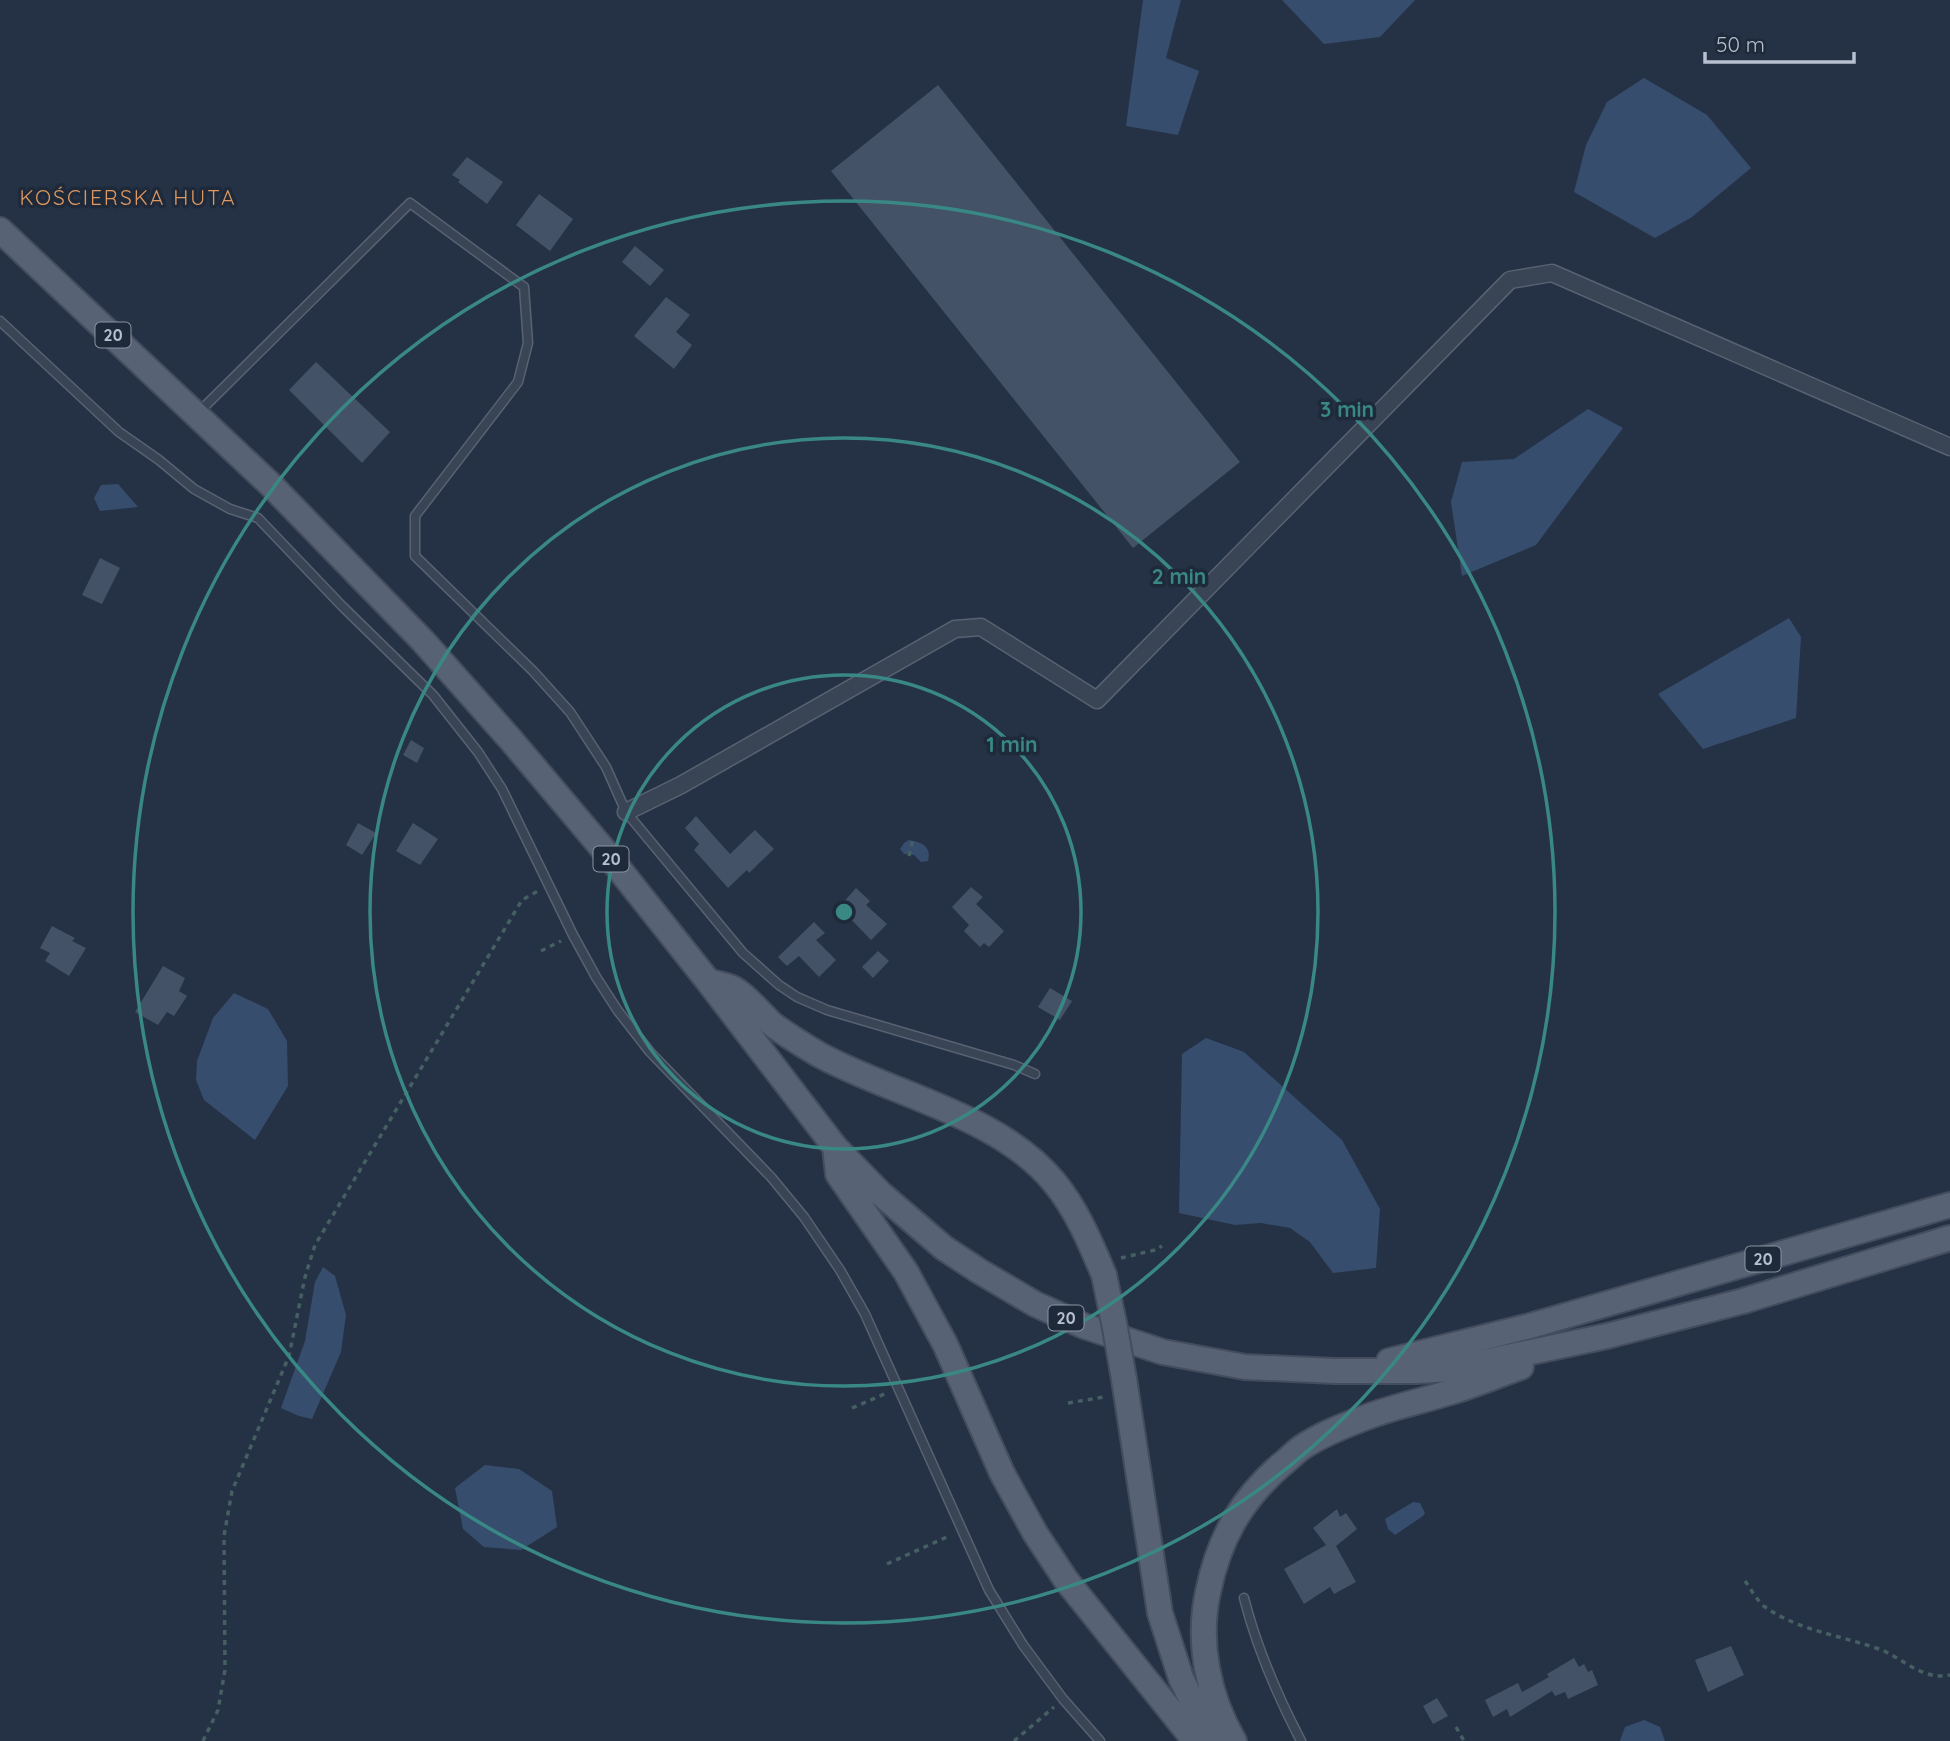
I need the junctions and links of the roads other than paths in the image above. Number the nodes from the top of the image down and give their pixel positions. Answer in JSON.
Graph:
{"nodes":[{"id":1,"x":0,"y":230,"type":"edge"},
{"id":2,"x":0,"y":321,"type":"edge"},
{"id":3,"x":197,"y":415,"type":"junction"},
{"id":4,"x":1950,"y":447,"type":"edge"},
{"id":5,"x":626,"y":812,"type":"junction"},
{"id":6,"x":708,"y":981,"type":"junction"},
{"id":7,"x":1035,"y":1074,"type":"dead end"},
{"id":8,"x":835,"y":1147,"type":"junction"},
{"id":9,"x":1950,"y":1205,"type":"edge"},
{"id":10,"x":1950,"y":1238,"type":"edge"},
{"id":11,"x":1607,"y":1336,"type":"junction"},
{"id":12,"x":1348,"y":1370,"type":"junction"},
{"id":13,"x":1244,"y":1598,"type":"dead end"},
{"id":14,"x":1100,"y":1741,"type":"edge"},
{"id":15,"x":1195,"y":1741,"type":"edge"},
{"id":16,"x":1220,"y":1741,"type":"edge"},
{"id":17,"x":1234,"y":1741,"type":"edge"},
{"id":18,"x":1301,"y":1741,"type":"edge"}],
"edges":[{"from":1,"to":3,"type":"main road","number":"20"},
{"from":2,"to":14,"type":"lane"},
{"from":3,"to":5,"type":"lane"},
{"from":3,"to":6,"type":"main road","number":"20"},
{"from":4,"to":5,"type":"street"},
{"from":5,"to":7,"type":"lane"},
{"from":6,"to":8,"type":"main road","number":"20"},
{"from":6,"to":16,"type":"main road","bridge":true},
{"from":8,"to":12,"type":"main road","number":"20"},
{"from":8,"to":15,"type":"main road"},
{"from":9,"to":12,"type":"main road","number":"20"},
{"from":10,"to":11,"type":"main road","number":"20"},
{"from":11,"to":12,"type":"main road","number":"20"},
{"from":11,"to":17,"type":"main road"},
{"from":13,"to":18,"type":"lane"}]}
